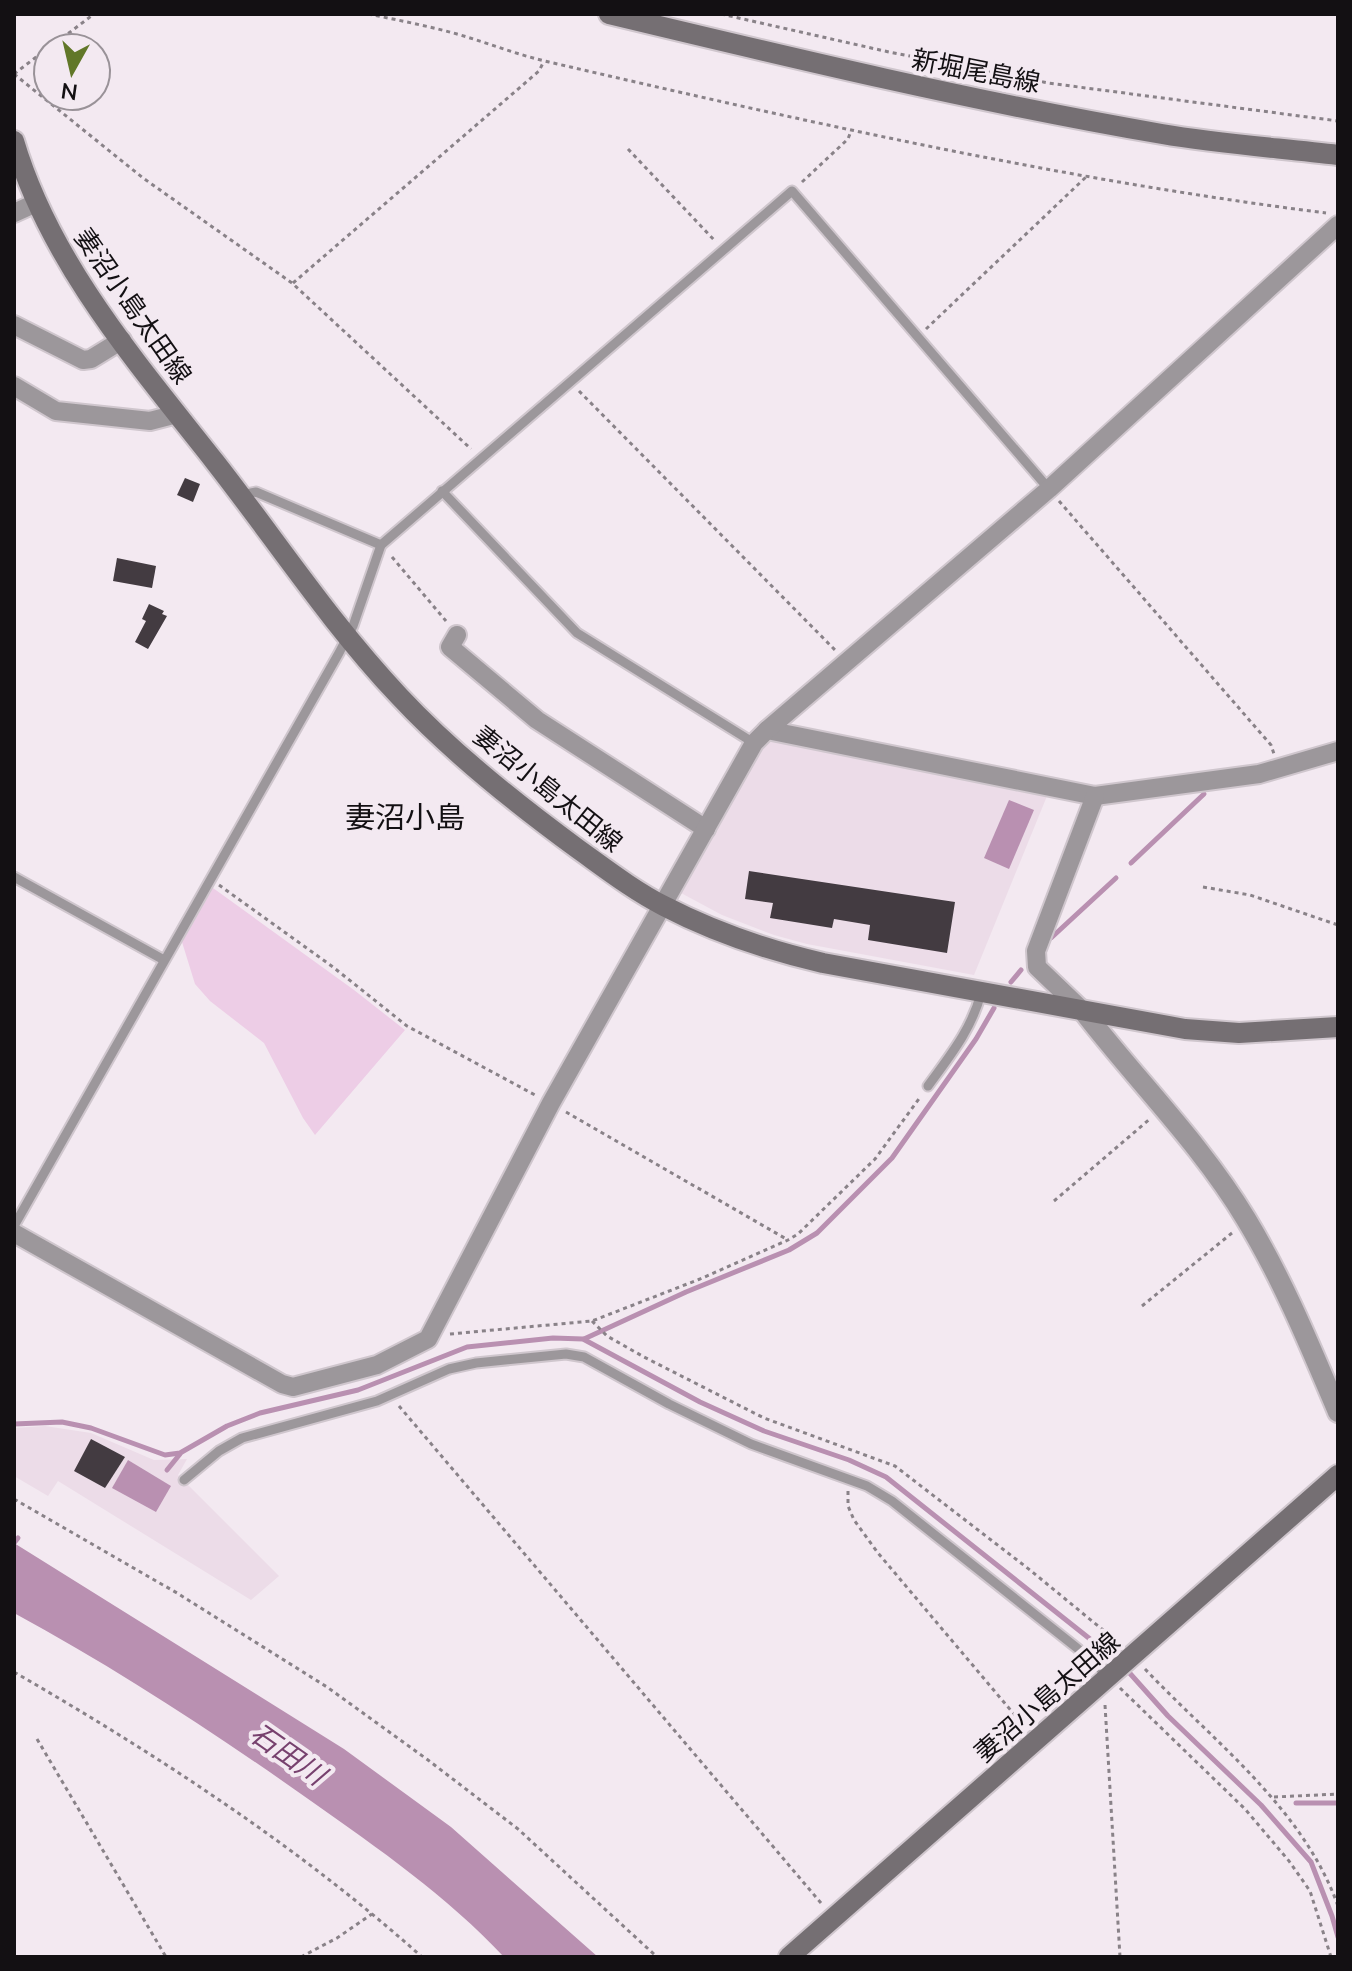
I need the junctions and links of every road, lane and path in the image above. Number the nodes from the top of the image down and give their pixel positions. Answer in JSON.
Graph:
{"nodes":[{"id":1,"x":94,"y":14,"type":"edge"},
{"id":2,"x":368,"y":14,"type":"edge"},
{"id":3,"x":609,"y":14,"type":"edge"},
{"id":4,"x":721,"y":14,"type":"edge"},
{"id":5,"x":70,"y":32,"type":"edge"},
{"id":6,"x":32,"y":60,"type":"edge"},
{"id":7,"x":544,"y":61,"type":"junction"},
{"id":8,"x":14,"y":74,"type":"edge"},
{"id":9,"x":1338,"y":121,"type":"edge"},
{"id":10,"x":851,"y":131,"type":"junction"},
{"id":11,"x":14,"y":141,"type":"edge"},
{"id":12,"x":628,"y":149,"type":"dead end"},
{"id":13,"x":1338,"y":155,"type":"edge"},
{"id":14,"x":1087,"y":176,"type":"junction"},
{"id":15,"x":792,"y":191,"type":"junction"},
{"id":16,"x":36,"y":203,"type":"junction"},
{"id":17,"x":14,"y":213,"type":"edge"},
{"id":18,"x":1336,"y":221,"type":"edge"},
{"id":19,"x":723,"y":249,"type":"junction"},
{"id":20,"x":292,"y":283,"type":"junction"},
{"id":21,"x":14,"y":325,"type":"edge"},
{"id":22,"x":918,"y":337,"type":"junction"},
{"id":23,"x":122,"y":340,"type":"junction"},
{"id":24,"x":568,"y":381,"type":"junction"},
{"id":25,"x":14,"y":386,"type":"edge"},
{"id":26,"x":177,"y":414,"type":"junction"},
{"id":27,"x":480,"y":458,"type":"junction"},
{"id":28,"x":1049,"y":489,"type":"junction"},
{"id":29,"x":442,"y":491,"type":"junction"},
{"id":30,"x":241,"y":495,"type":"junction"},
{"id":31,"x":381,"y":545,"type":"junction"},
{"id":32,"x":457,"y":635,"type":"joint"},
{"id":33,"x":348,"y":636,"type":"junction"},
{"id":34,"x":845,"y":662,"type":"junction"},
{"id":35,"x":760,"y":736,"type":"junction"},
{"id":36,"x":1338,"y":751,"type":"edge"},
{"id":37,"x":1278,"y":769,"type":"junction"},
{"id":38,"x":1095,"y":796,"type":"junction"},
{"id":39,"x":706,"y":829,"type":"junction"},
{"id":40,"x":14,"y":877,"type":"edge"},
{"id":41,"x":210,"y":878,"type":"junction"},
{"id":42,"x":1203,"y":887,"type":"dead end"},
{"id":43,"x":663,"y":906,"type":"junction"},
{"id":44,"x":1338,"y":925,"type":"edge"},
{"id":45,"x":164,"y":960,"type":"junction"},
{"id":46,"x":981,"y":993,"type":"junction"},
{"id":47,"x":1084,"y":1012,"type":"junction"},
{"id":48,"x":1338,"y":1027,"type":"edge"},
{"id":49,"x":928,"y":1086,"type":"joint"},
{"id":50,"x":551,"y":1103,"type":"junction"},
{"id":51,"x":1163,"y":1107,"type":"junction"},
{"id":52,"x":1054,"y":1201,"type":"dead end"},
{"id":53,"x":1248,"y":1221,"type":"junction"},
{"id":54,"x":14,"y":1226,"type":"edge"},
{"id":55,"x":14,"y":1233,"type":"edge"},
{"id":56,"x":788,"y":1240,"type":"junction"},
{"id":57,"x":1142,"y":1306,"type":"dead end"},
{"id":58,"x":428,"y":1339,"type":"junction"},
{"id":59,"x":390,"y":1396,"type":"junction"},
{"id":60,"x":1338,"y":1412,"type":"edge"},
{"id":61,"x":1338,"y":1475,"type":"edge"},
{"id":62,"x":849,"y":1479,"type":"junction"},
{"id":63,"x":184,"y":1480,"type":"dead end"},
{"id":64,"x":14,"y":1499,"type":"edge"},
{"id":65,"x":14,"y":1672,"type":"edge"},
{"id":66,"x":1106,"y":1679,"type":"junction"},
{"id":67,"x":37,"y":1739,"type":"dead end"},
{"id":68,"x":1036,"y":1741,"type":"junction"},
{"id":69,"x":1338,"y":1794,"type":"edge"},
{"id":70,"x":1272,"y":1797,"type":"dead end"},
{"id":71,"x":372,"y":1914,"type":"junction"},
{"id":72,"x":833,"y":1919,"type":"junction"},
{"id":73,"x":166,"y":1957,"type":"edge"},
{"id":74,"x":301,"y":1957,"type":"edge"},
{"id":75,"x":422,"y":1957,"type":"edge"},
{"id":76,"x":657,"y":1957,"type":"edge"},
{"id":77,"x":789,"y":1957,"type":"edge"},
{"id":78,"x":1120,"y":1957,"type":"edge"},
{"id":79,"x":1331,"y":1957,"type":"edge"}],
"edges":[{"from":1,"to":5,"type":"path"},
{"from":2,"to":7,"type":"path"},
{"from":3,"to":13,"type":"main road","name":"新堀尾島線"},
{"from":4,"to":9,"type":"path"},
{"from":6,"to":8,"type":"path"},
{"from":7,"to":10,"type":"path"},
{"from":7,"to":20,"type":"path"},
{"from":8,"to":20,"type":"path"},
{"from":10,"to":14,"type":"path"},
{"from":10,"to":15,"type":"path"},
{"from":11,"to":16,"type":"main road","name":"妻沼小島太田線"},
{"from":12,"to":19,"type":"path"},
{"from":14,"to":18,"type":"path"},
{"from":14,"to":22,"type":"path"},
{"from":15,"to":19,"type":"lane"},
{"from":15,"to":22,"type":"lane"},
{"from":16,"to":17,"type":"street"},
{"from":16,"to":23,"type":"main road","name":"妻沼小島太田線"},
{"from":18,"to":28,"type":"street"},
{"from":19,"to":24,"type":"lane"},
{"from":20,"to":27,"type":"path"},
{"from":21,"to":23,"type":"street"},
{"from":22,"to":28,"type":"lane"},
{"from":23,"to":26,"type":"main road","name":"妻沼小島太田線"},
{"from":24,"to":27,"type":"lane"},
{"from":24,"to":34,"type":"path"},
{"from":25,"to":26,"type":"street"},
{"from":26,"to":30,"type":"main road","name":"妻沼小島太田線"},
{"from":27,"to":29,"type":"lane"},
{"from":28,"to":34,"type":"street"},
{"from":28,"to":37,"type":"path"},
{"from":29,"to":31,"type":"lane"},
{"from":29,"to":35,"type":"lane"},
{"from":30,"to":31,"type":"lane"},
{"from":30,"to":33,"type":"main road","name":"妻沼小島太田線"},
{"from":31,"to":32,"type":"path"},
{"from":31,"to":33,"type":"lane"},
{"from":32,"to":39,"type":"street"},
{"from":33,"to":41,"type":"lane"},
{"from":33,"to":43,"type":"main road","name":"妻沼小島太田線"},
{"from":34,"to":35,"type":"street"},
{"from":35,"to":38,"type":"street"},
{"from":35,"to":39,"type":"street"},
{"from":36,"to":37,"type":"street"},
{"from":37,"to":38,"type":"street"},
{"from":38,"to":47,"type":"street"},
{"from":39,"to":43,"type":"street"},
{"from":40,"to":45,"type":"lane"},
{"from":41,"to":45,"type":"lane"},
{"from":41,"to":50,"type":"path"},
{"from":42,"to":44,"type":"path"},
{"from":43,"to":46,"type":"main road","name":"妻沼小島太田線"},
{"from":43,"to":50,"type":"street"},
{"from":45,"to":54,"type":"lane"},
{"from":46,"to":47,"type":"main road","name":"妻沼小島太田線"},
{"from":46,"to":49,"type":"lane"},
{"from":47,"to":48,"type":"main road","name":"妻沼小島太田線"},
{"from":47,"to":51,"type":"street"},
{"from":49,"to":56,"type":"path"},
{"from":50,"to":56,"type":"path"},
{"from":50,"to":58,"type":"street"},
{"from":51,"to":52,"type":"path"},
{"from":51,"to":53,"type":"street"},
{"from":53,"to":57,"type":"path"},
{"from":53,"to":60,"type":"street"},
{"from":55,"to":58,"type":"street"},
{"from":56,"to":58,"type":"path"},
{"from":59,"to":62,"type":"lane"},
{"from":59,"to":63,"type":"lane"},
{"from":59,"to":72,"type":"path"},
{"from":61,"to":66,"type":"main road","name":"妻沼小島太田線"},
{"from":62,"to":66,"type":"lane"},
{"from":62,"to":68,"type":"path"},
{"from":64,"to":76,"type":"path"},
{"from":65,"to":71,"type":"path"},
{"from":66,"to":68,"type":"main road","name":"妻沼小島太田線"},
{"from":66,"to":78,"type":"path"},
{"from":66,"to":79,"type":"path"},
{"from":67,"to":73,"type":"path"},
{"from":68,"to":72,"type":"main road","name":"妻沼小島太田線"},
{"from":69,"to":70,"type":"path"},
{"from":71,"to":74,"type":"path"},
{"from":71,"to":75,"type":"path"},
{"from":72,"to":77,"type":"main road","name":"妻沼小島太田線"}]}
